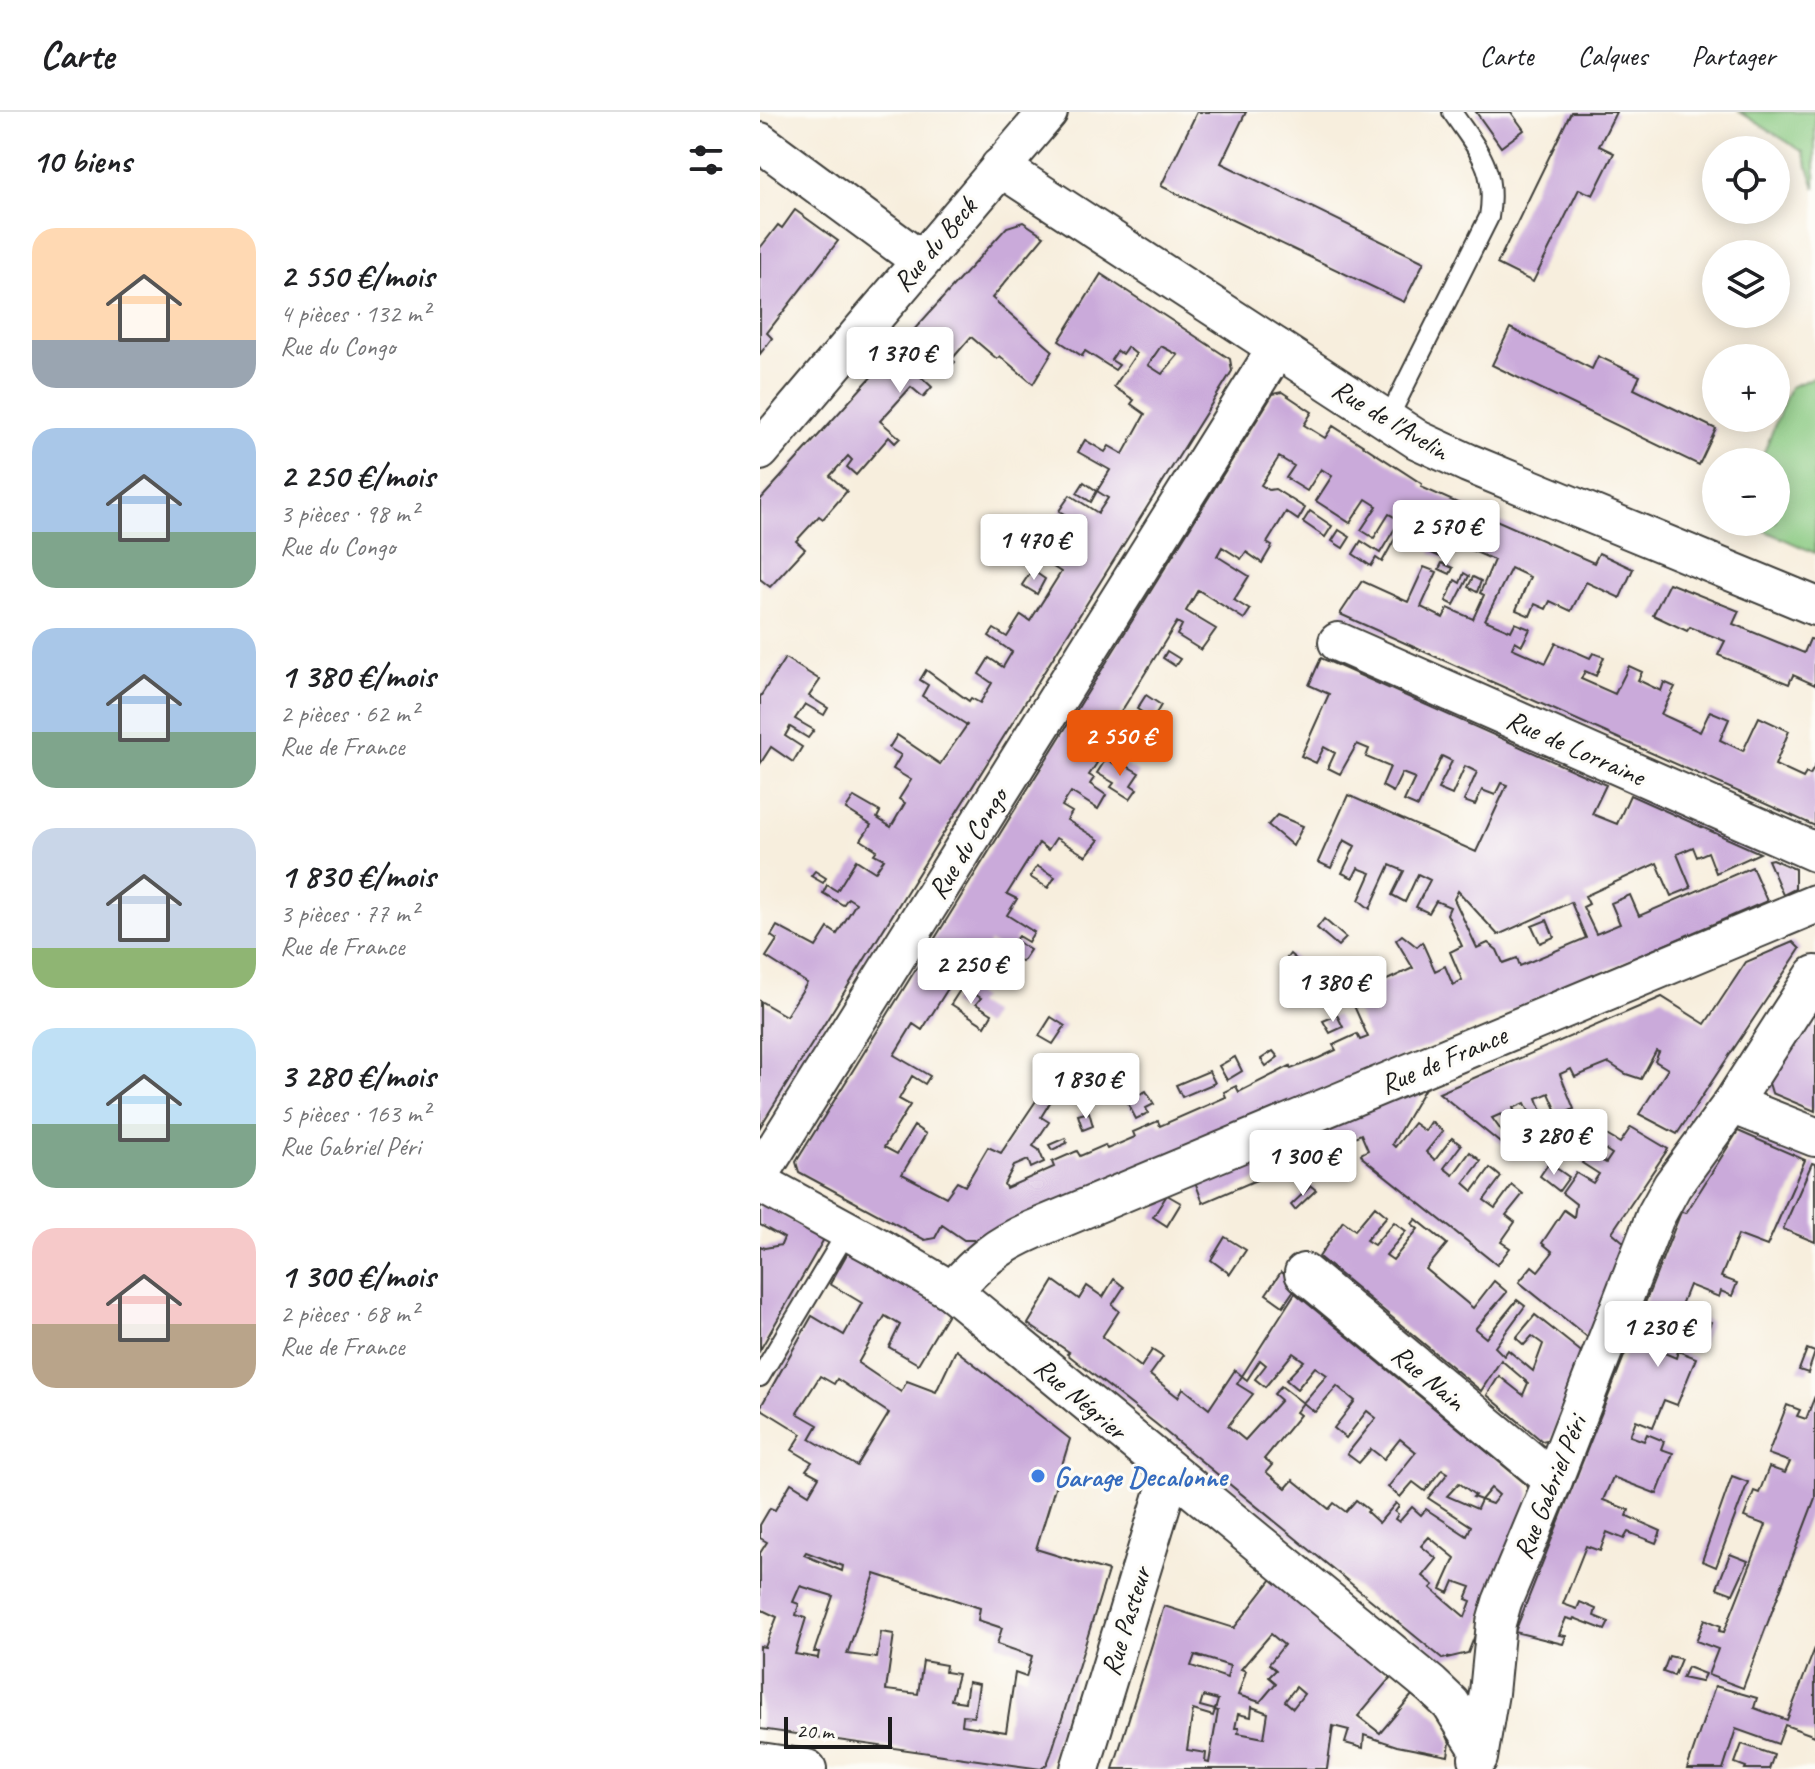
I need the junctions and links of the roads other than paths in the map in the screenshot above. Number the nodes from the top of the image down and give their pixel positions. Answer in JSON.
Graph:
{"nodes":[{"id":1,"x":1048,"y":112,"type":"edge"},
{"id":2,"x":1452,"y":112,"type":"edge"},
{"id":3,"x":760,"y":142,"type":"edge"},
{"id":4,"x":1000,"y":167,"type":"junction"},
{"id":5,"x":920,"y":260,"type":"junction"},
{"id":6,"x":1277,"y":348,"type":"junction"},
{"id":7,"x":1388,"y":419,"type":"junction"},
{"id":8,"x":760,"y":451,"type":"edge"},
{"id":9,"x":1815,"y":606,"type":"edge"},
{"id":10,"x":1338,"y":642,"type":"dead end"},
{"id":11,"x":1815,"y":852,"type":"edge"},
{"id":12,"x":1815,"y":904,"type":"edge"},
{"id":13,"x":1815,"y":975,"type":"edge"},
{"id":14,"x":1732,"y":1104,"type":"junction"},
{"id":15,"x":1815,"y":1137,"type":"edge"},
{"id":16,"x":760,"y":1174,"type":"edge"},
{"id":17,"x":760,"y":1183,"type":"edge"},
{"id":18,"x":848,"y":1230,"type":"junction"},
{"id":19,"x":1304,"y":1273,"type":"dead end"},
{"id":20,"x":952,"y":1291,"type":"junction"},
{"id":21,"x":760,"y":1377,"type":"edge"},
{"id":22,"x":1171,"y":1472,"type":"junction"},
{"id":23,"x":1553,"y":1480,"type":"junction"},
{"id":24,"x":1492,"y":1656,"type":"junction"},
{"id":25,"x":1420,"y":1676,"type":"junction"},
{"id":26,"x":1478,"y":1758,"type":"edge"},
{"id":27,"x":760,"y":1762,"type":"edge"},
{"id":28,"x":807,"y":1769,"type":"edge"},
{"id":29,"x":1080,"y":1769,"type":"edge"}],
"edges":[{"from":1,"to":4,"type":"street","name":"Rue du Beck"},
{"from":2,"to":7,"type":"lane"},
{"from":3,"to":5,"type":"street"},
{"from":4,"to":5,"type":"street","name":"Rue du Beck"},
{"from":4,"to":6,"type":"street","name":"Rue de l'Avelin"},
{"from":5,"to":8,"type":"street","name":"Rue du Beck"},
{"from":6,"to":7,"type":"street","name":"Rue de l'Avelin"},
{"from":6,"to":16,"type":"street","name":"Rue du Congo"},
{"from":7,"to":9,"type":"street","name":"Rue de l'Avelin"},
{"from":10,"to":11,"type":"street","name":"Rue de Lorraine"},
{"from":12,"to":20,"type":"street","name":"Rue de France"},
{"from":13,"to":14,"type":"street","name":"Rue Gabriel Péri"},
{"from":14,"to":15,"type":"street"},
{"from":14,"to":23,"type":"street","name":"Rue Gabriel Péri"},
{"from":17,"to":18,"type":"street","name":"Rue Négrier"},
{"from":18,"to":20,"type":"street","name":"Rue Négrier"},
{"from":18,"to":21,"type":"lane"},
{"from":19,"to":23,"type":"street","name":"Rue Nain"},
{"from":20,"to":22,"type":"street","name":"Rue Négrier"},
{"from":22,"to":25,"type":"street","name":"Rue Négrier"},
{"from":22,"to":29,"type":"street","name":"Rue Pasteur"},
{"from":23,"to":24,"type":"street","name":"Rue Gabriel Péri"},
{"from":24,"to":25,"type":"street"},
{"from":24,"to":26,"type":"street","name":"Rue Gabriel Péri"},
{"from":25,"to":26,"type":"street","name":"Rue Négrier"},
{"from":27,"to":28,"type":"street"}]}
